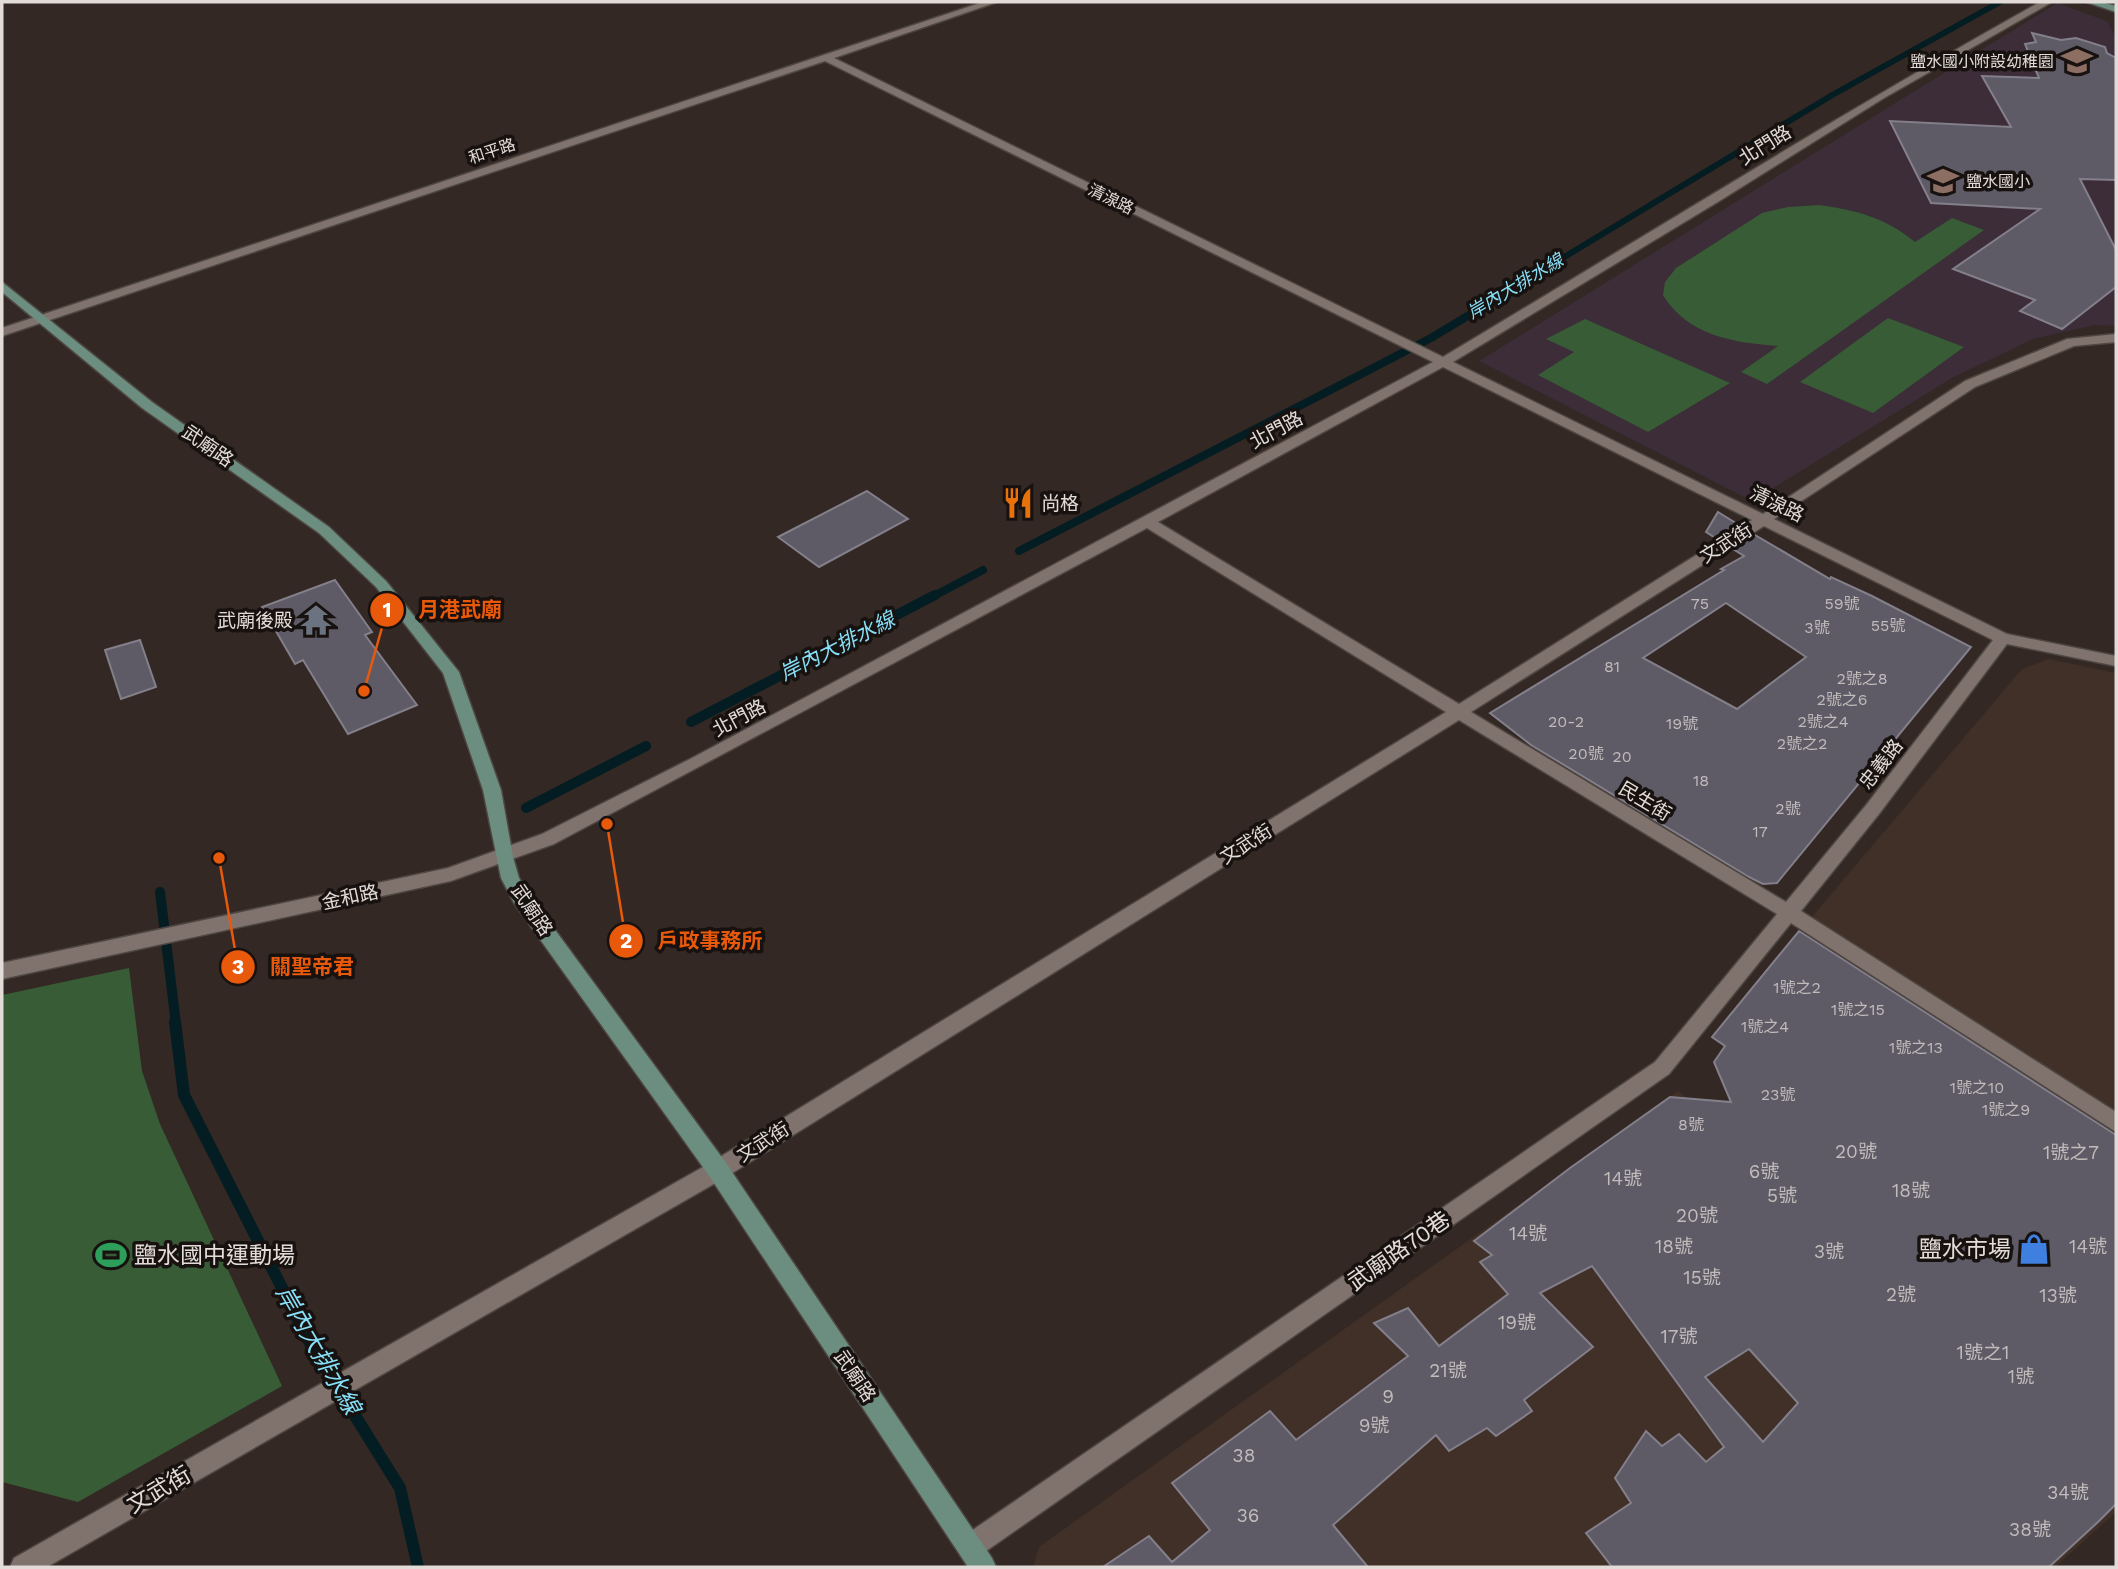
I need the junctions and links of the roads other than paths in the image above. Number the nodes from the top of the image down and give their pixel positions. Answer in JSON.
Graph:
{"nodes":[{"id":1,"x":992,"y":2,"type":"edge"},
{"id":2,"x":2047,"y":2,"type":"edge"},
{"id":3,"x":2091,"y":2,"type":"edge"},
{"id":4,"x":2116,"y":9,"type":"edge"},
{"id":5,"x":824,"y":57,"type":"junction"},
{"id":6,"x":2,"y":286,"type":"edge"},
{"id":7,"x":42,"y":319,"type":"junction"},
{"id":8,"x":2,"y":332,"type":"edge"},
{"id":9,"x":2116,"y":338,"type":"edge"},
{"id":10,"x":1436,"y":359,"type":"junction"},
{"id":11,"x":1763,"y":520,"type":"junction"},
{"id":12,"x":1147,"y":522,"type":"junction"},
{"id":13,"x":2003,"y":638,"type":"junction"},
{"id":14,"x":2116,"y":661,"type":"edge"},
{"id":15,"x":1457,"y":713,"type":"junction"},
{"id":16,"x":504,"y":857,"type":"junction"},
{"id":17,"x":1788,"y":912,"type":"junction"},
{"id":18,"x":2,"y":971,"type":"edge"},
{"id":19,"x":2116,"y":1123,"type":"edge"},
{"id":20,"x":718,"y":1170,"type":"junction"},
{"id":21,"x":970,"y":1547,"type":"junction"},
{"id":22,"x":23,"y":1567,"type":"edge"},
{"id":23,"x":983,"y":1567,"type":"edge"}],
"edges":[{"from":1,"to":5,"type":"street","name":"和平路"},
{"from":2,"to":10,"type":"street","name":"北門路"},
{"from":3,"to":4,"type":"street"},
{"from":5,"to":7,"type":"street","name":"和平路"},
{"from":5,"to":10,"type":"street","name":"清湶路"},
{"from":6,"to":7,"type":"street","name":"武廟路"},
{"from":7,"to":8,"type":"street","name":"和平路"},
{"from":7,"to":16,"type":"street","name":"武廟路"},
{"from":9,"to":11,"type":"street","name":"文武街"},
{"from":10,"to":11,"type":"street","name":"清湶路"},
{"from":10,"to":12,"type":"street","name":"北門路"},
{"from":11,"to":13,"type":"street","name":"清湶路"},
{"from":11,"to":15,"type":"street","name":"文武街"},
{"from":12,"to":15,"type":"street","name":"民生街"},
{"from":12,"to":16,"type":"street","name":"北門路"},
{"from":13,"to":14,"type":"street","name":"清湶路"},
{"from":13,"to":17,"type":"street","name":"忠義路"},
{"from":15,"to":17,"type":"street","name":"民生街"},
{"from":15,"to":20,"type":"street","name":"文武街"},
{"from":16,"to":18,"type":"street","name":"金和路"},
{"from":16,"to":20,"type":"street","name":"武廟路"},
{"from":17,"to":19,"type":"street","name":"民生街"},
{"from":17,"to":21,"type":"street","name":"武廟路70巷"},
{"from":20,"to":21,"type":"street","name":"武廟路"},
{"from":20,"to":22,"type":"street","name":"文武街"},
{"from":21,"to":23,"type":"street","name":"武廟路"}]}
